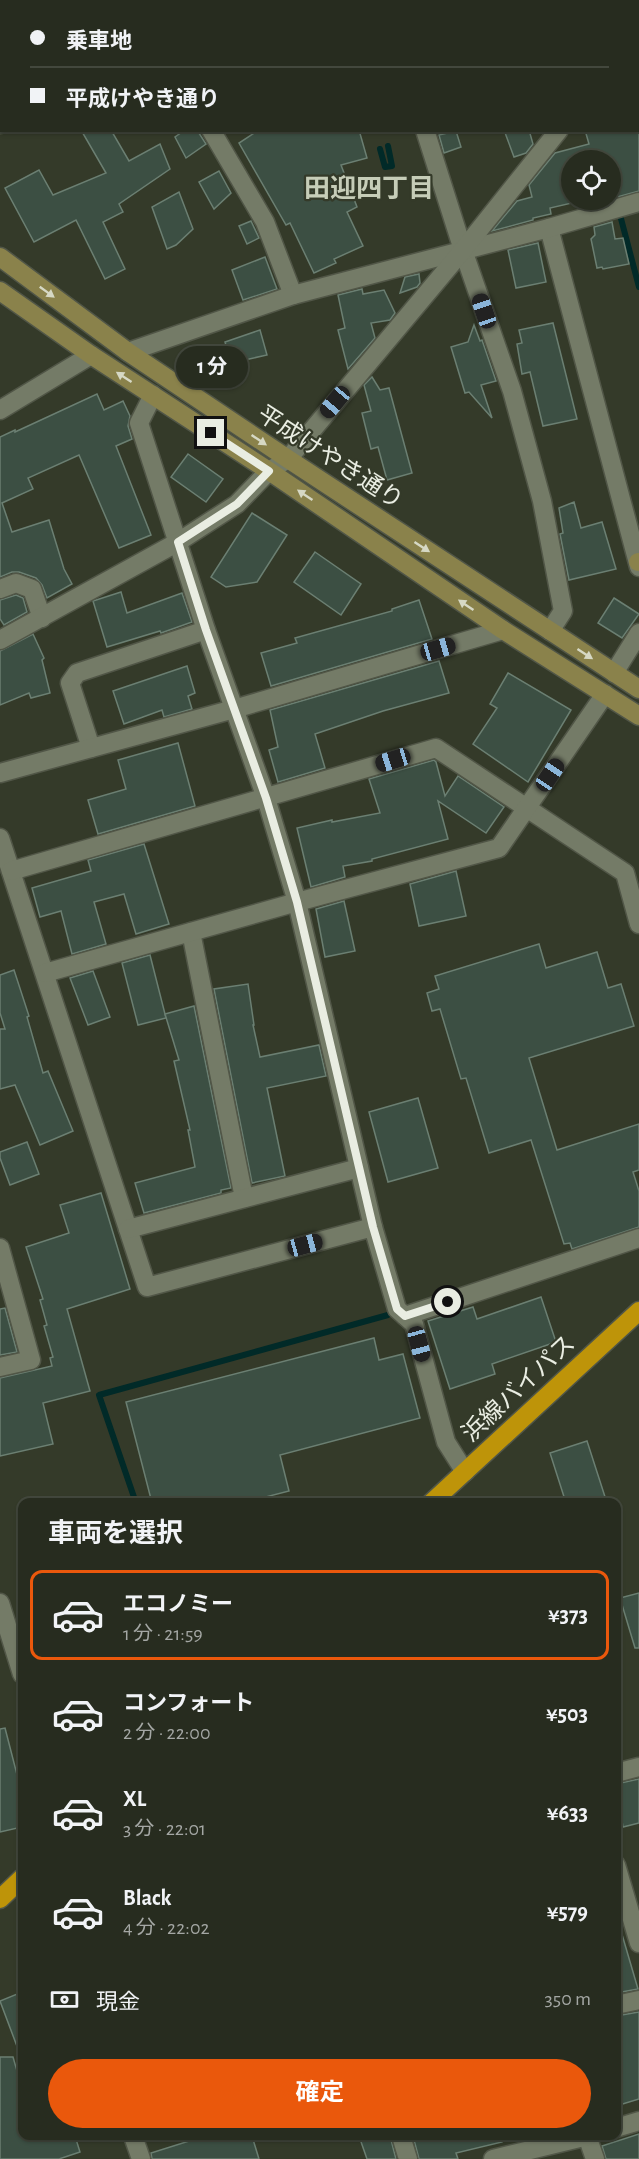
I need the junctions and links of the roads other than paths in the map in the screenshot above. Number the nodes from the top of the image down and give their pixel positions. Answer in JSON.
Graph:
{"nodes":[{"id":1,"x":212,"y":132,"type":"edge"},
{"id":2,"x":426,"y":132,"type":"edge"},
{"id":3,"x":557,"y":132,"type":"edge"},
{"id":4,"x":639,"y":202,"type":"edge"},
{"id":5,"x":549,"y":228,"type":"junction"},
{"id":6,"x":463,"y":250,"type":"junction"},
{"id":7,"x":0,"y":257,"type":"edge"},
{"id":8,"x":0,"y":291,"type":"edge"},
{"id":9,"x":293,"y":295,"type":"junction"},
{"id":10,"x":128,"y":352,"type":"junction"},
{"id":11,"x":91,"y":355,"type":"junction"},
{"id":12,"x":153,"y":396,"type":"junction"},
{"id":13,"x":0,"y":410,"type":"edge"},
{"id":14,"x":288,"y":459,"type":"junction"},
{"id":15,"x":269,"y":471,"type":"junction"},
{"id":16,"x":178,"y":542,"type":"junction"},
{"id":17,"x":639,"y":564,"type":"edge"},
{"id":18,"x":0,"y":589,"type":"edge"},
{"id":19,"x":42,"y":618,"type":"junction"},
{"id":20,"x":206,"y":630,"type":"junction"},
{"id":21,"x":503,"y":630,"type":"junction"},
{"id":22,"x":550,"y":631,"type":"junction"},
{"id":23,"x":639,"y":633,"type":"edge"},
{"id":24,"x":0,"y":640,"type":"edge"},
{"id":25,"x":614,"y":673,"type":"junction"},
{"id":26,"x":639,"y":689,"type":"edge"},
{"id":27,"x":605,"y":694,"type":"junction"},
{"id":28,"x":234,"y":709,"type":"junction"},
{"id":29,"x":639,"y":716,"type":"edge"},
{"id":30,"x":91,"y":748,"type":"junction"},
{"id":31,"x":0,"y":773,"type":"edge"},
{"id":32,"x":266,"y":798,"type":"junction"},
{"id":33,"x":527,"y":808,"type":"junction"},
{"id":34,"x":0,"y":838,"type":"edge"},
{"id":35,"x":11,"y":871,"type":"junction"},
{"id":36,"x":297,"y":902,"type":"junction"},
{"id":37,"x":639,"y":924,"type":"edge"},
{"id":38,"x":191,"y":932,"type":"junction"},
{"id":39,"x":45,"y":973,"type":"junction"},
{"id":40,"x":359,"y":1168,"type":"junction"},
{"id":41,"x":244,"y":1198,"type":"junction"},
{"id":42,"x":373,"y":1227,"type":"junction"},
{"id":43,"x":128,"y":1229,"type":"junction"},
{"id":44,"x":639,"y":1238,"type":"edge"},
{"id":45,"x":0,"y":1248,"type":"edge"},
{"id":46,"x":639,"y":1311,"type":"edge"},
{"id":47,"x":405,"y":1316,"type":"junction"},
{"id":48,"x":0,"y":1367,"type":"edge"},
{"id":49,"x":465,"y":1472,"type":"junction"},
{"id":50,"x":436,"y":1498,"type":"edge"},
{"id":51,"x":0,"y":1603,"type":"edge"},
{"id":52,"x":18,"y":1661,"type":"edge"},
{"id":53,"x":639,"y":1767,"type":"edge"},
{"id":54,"x":621,"y":1772,"type":"edge"},
{"id":55,"x":621,"y":1872,"type":"edge"},
{"id":56,"x":18,"y":1882,"type":"edge"},
{"id":57,"x":631,"y":1887,"type":"edge"},
{"id":58,"x":0,"y":1899,"type":"edge"},
{"id":59,"x":639,"y":1943,"type":"edge"},
{"id":60,"x":639,"y":2000,"type":"edge"},
{"id":61,"x":621,"y":2005,"type":"edge"},
{"id":62,"x":639,"y":2121,"type":"edge"},
{"id":63,"x":621,"y":2126,"type":"edge"},
{"id":64,"x":134,"y":2140,"type":"edge"},
{"id":65,"x":402,"y":2140,"type":"edge"},
{"id":66,"x":571,"y":2140,"type":"edge"},
{"id":67,"x":588,"y":2140,"type":"edge"},
{"id":68,"x":141,"y":2159,"type":"edge"},
{"id":69,"x":408,"y":2159,"type":"edge"},
{"id":70,"x":493,"y":2159,"type":"edge"},
{"id":71,"x":595,"y":2159,"type":"edge"}],
"edges":[{"from":1,"to":9,"type":"street"},
{"from":2,"to":6,"type":"street"},
{"from":3,"to":6,"type":"street"},
{"from":4,"to":5,"type":"street"},
{"from":5,"to":6,"type":"street"},
{"from":5,"to":17,"type":"street"},
{"from":6,"to":9,"type":"street"},
{"from":6,"to":14,"type":"street"},
{"from":6,"to":22,"type":"street"},
{"from":7,"to":10,"type":"street","name":"平成けやき通り","one_way":true},
{"from":8,"to":11,"type":"street","name":"平成けやき通り"},
{"from":9,"to":10,"type":"street"},
{"from":10,"to":14,"type":"street","name":"平成けやき通り","one_way":true},
{"from":12,"to":11,"type":"street","name":"平成けやき通り","one_way":true},
{"from":11,"to":13,"type":"street"},
{"from":12,"to":15,"type":"street","name":"平成けやき通り"},
{"from":12,"to":16,"type":"street"},
{"from":14,"to":15,"type":"street"},
{"from":14,"to":22,"type":"street","name":"平成けやき通り","one_way":true},
{"from":15,"to":16,"type":"street"},
{"from":21,"to":15,"type":"street","name":"平成けやき通り","one_way":true},
{"from":16,"to":19,"type":"street"},
{"from":16,"to":20,"type":"street"},
{"from":18,"to":19,"type":"street"},
{"from":19,"to":24,"type":"street"},
{"from":20,"to":28,"type":"street"},
{"from":20,"to":30,"type":"street"},
{"from":21,"to":27,"type":"street","name":"平成けやき通り"},
{"from":21,"to":28,"type":"street"},
{"from":22,"to":25,"type":"street","name":"平成けやき通り","one_way":true},
{"from":23,"to":25,"type":"street"},
{"from":25,"to":26,"type":"street","name":"平成けやき通り"},
{"from":27,"to":29,"type":"street","name":"平成けやき通り"},
{"from":27,"to":33,"type":"street"},
{"from":28,"to":30,"type":"street"},
{"from":28,"to":32,"type":"street"},
{"from":30,"to":31,"type":"street"},
{"from":32,"to":33,"type":"street"},
{"from":32,"to":35,"type":"street"},
{"from":32,"to":36,"type":"street"},
{"from":33,"to":36,"type":"street"},
{"from":33,"to":37,"type":"street"},
{"from":34,"to":35,"type":"street"},
{"from":35,"to":39,"type":"street"},
{"from":36,"to":38,"type":"street"},
{"from":36,"to":40,"type":"street"},
{"from":38,"to":39,"type":"street"},
{"from":38,"to":41,"type":"street"},
{"from":39,"to":43,"type":"street"},
{"from":40,"to":41,"type":"street"},
{"from":40,"to":42,"type":"street"},
{"from":41,"to":43,"type":"street"},
{"from":42,"to":43,"type":"street"},
{"from":42,"to":47,"type":"street"},
{"from":44,"to":47,"type":"street"},
{"from":45,"to":48,"type":"street"},
{"from":46,"to":49,"type":"highway","name":"浜線バイパス"},
{"from":47,"to":49,"type":"street"},
{"from":49,"to":50,"type":"highway","name":"浜線バイパス"},
{"from":51,"to":52,"type":"street"},
{"from":53,"to":54,"type":"street"},
{"from":55,"to":57,"type":"street"},
{"from":56,"to":58,"type":"highway"},
{"from":57,"to":59,"type":"street"},
{"from":60,"to":61,"type":"street"},
{"from":62,"to":63,"type":"street"},
{"from":64,"to":68,"type":"street"},
{"from":65,"to":69,"type":"street"},
{"from":66,"to":70,"type":"street"},
{"from":67,"to":71,"type":"street"}]}
